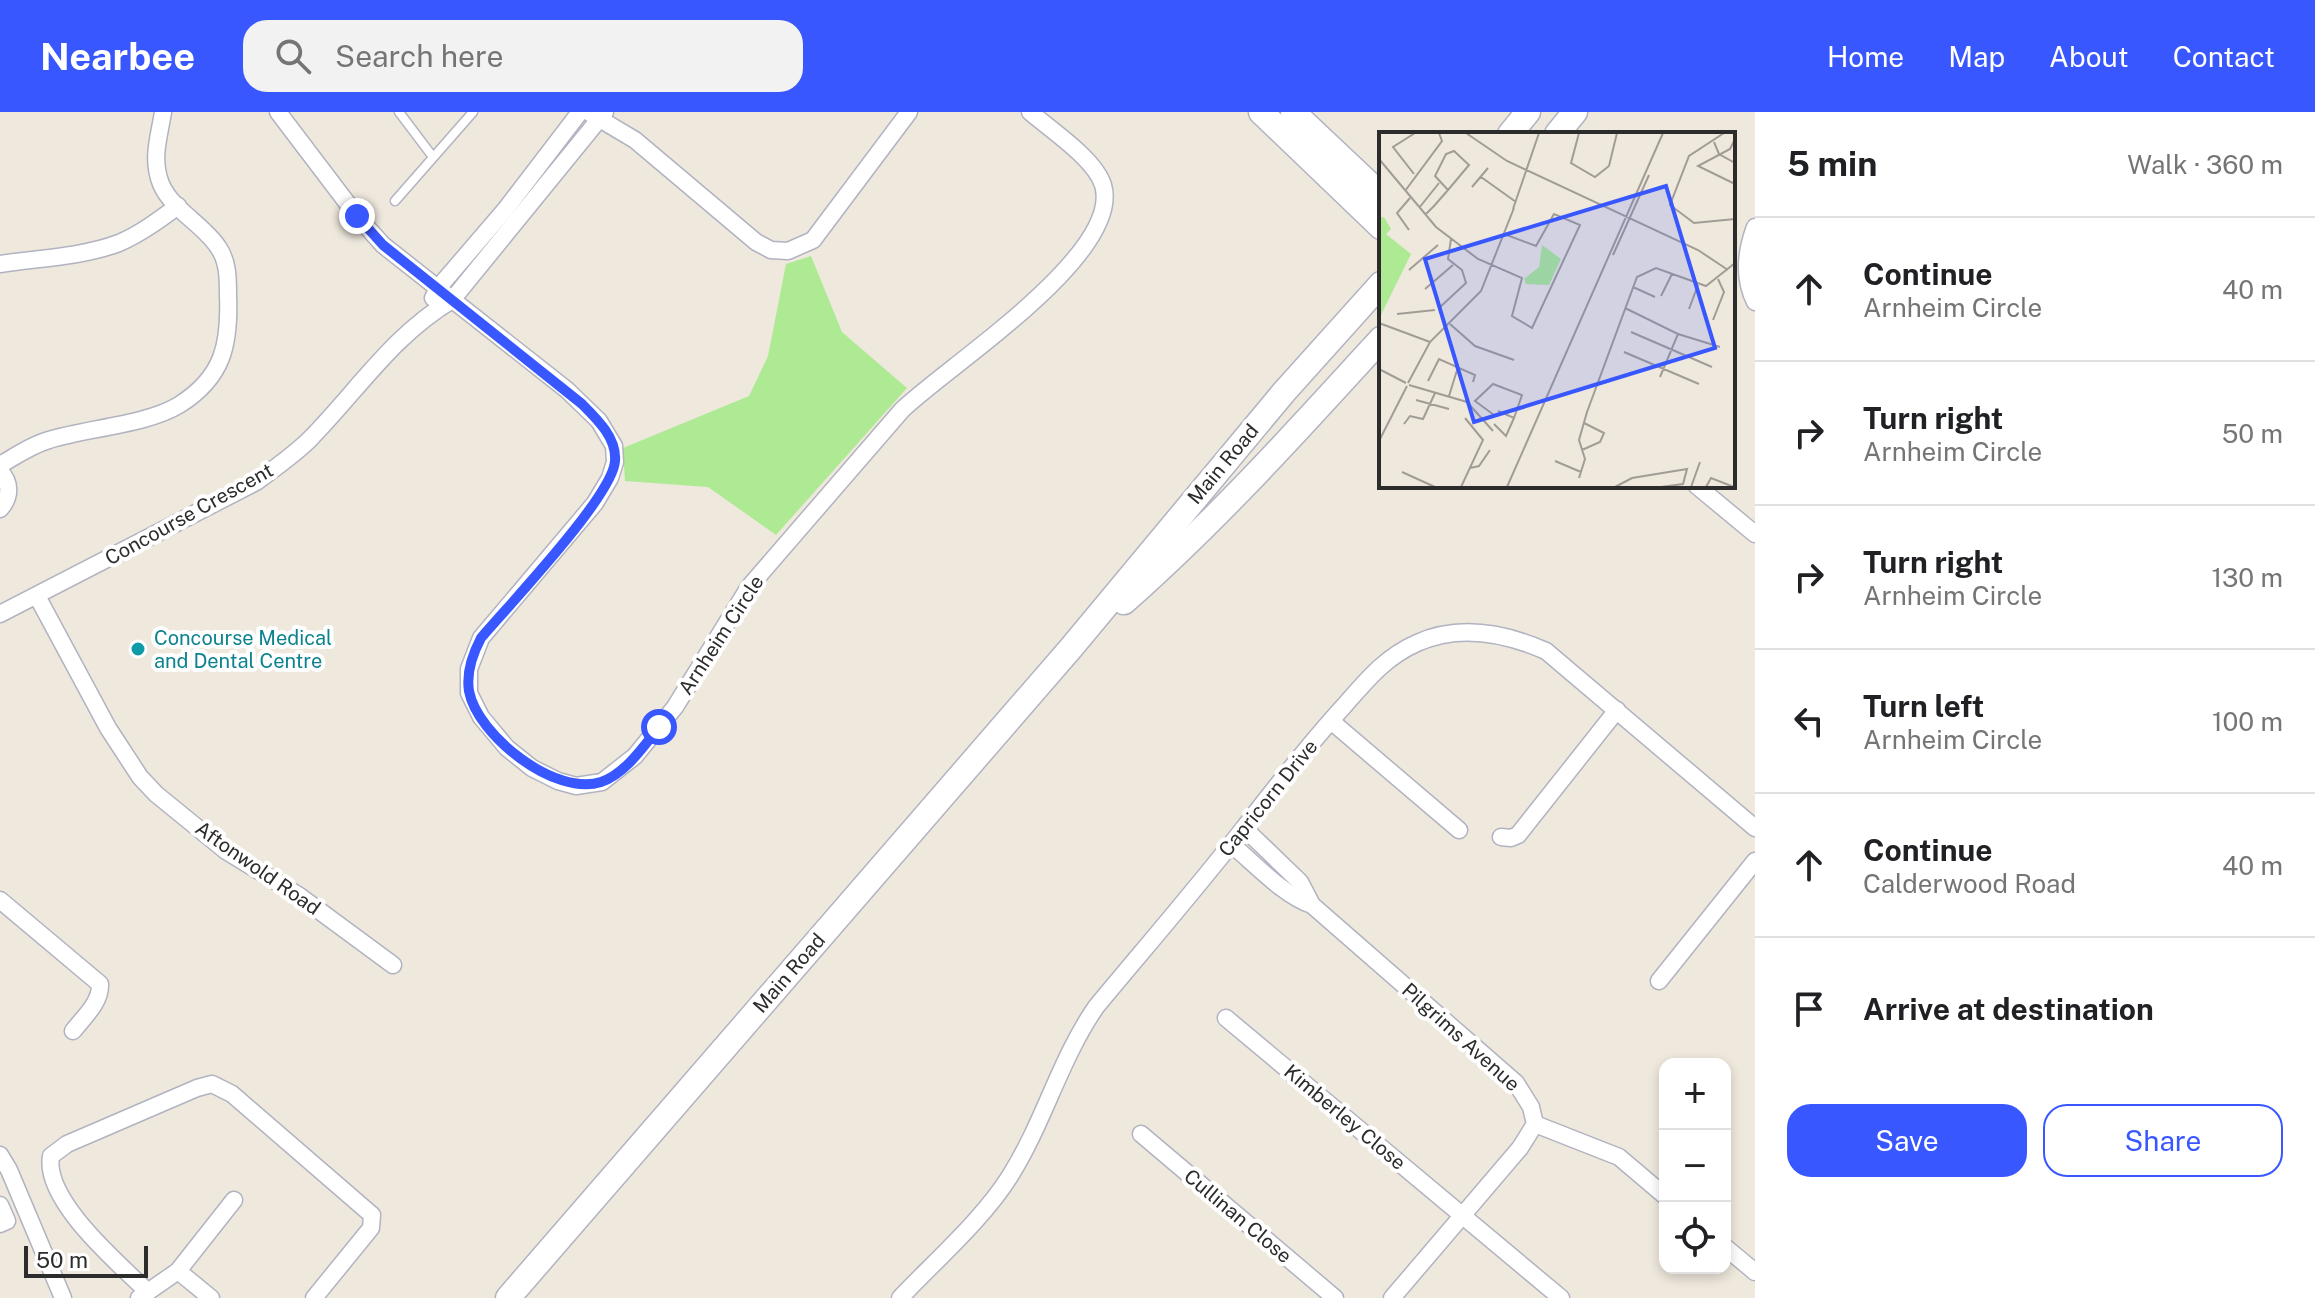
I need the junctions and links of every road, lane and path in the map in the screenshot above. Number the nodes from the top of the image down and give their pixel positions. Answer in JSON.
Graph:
{"nodes":[{"id":1,"x":278,"y":112,"type":"edge"},
{"id":2,"x":399,"y":112,"type":"edge"},
{"id":3,"x":473,"y":112,"type":"edge"},
{"id":4,"x":580,"y":112,"type":"edge"},
{"id":5,"x":909,"y":112,"type":"edge"},
{"id":6,"x":1030,"y":112,"type":"edge"},
{"id":7,"x":1261,"y":112,"type":"edge"},
{"id":8,"x":1293,"y":112,"type":"edge"},
{"id":9,"x":1528,"y":112,"type":"edge"},
{"id":10,"x":1575,"y":112,"type":"edge"},
{"id":11,"x":164,"y":114,"type":"edge"},
{"id":12,"x":598,"y":115,"type":"edge"},
{"id":13,"x":1512,"y":132,"type":"edge"},
{"id":14,"x":1559,"y":132,"type":"edge"},
{"id":15,"x":433,"y":157,"type":"junction"},
{"id":16,"x":1379,"y":193,"type":"edge"},
{"id":17,"x":395,"y":201,"type":"dead end"},
{"id":18,"x":178,"y":206,"type":"junction"},
{"id":19,"x":1379,"y":225,"type":"edge"},
{"id":20,"x":1755,"y":227,"type":"edge"},
{"id":21,"x":0,"y":264,"type":"edge"},
{"id":22,"x":1379,"y":286,"type":"edge"},
{"id":23,"x":438,"y":288,"type":"junction"},
{"id":24,"x":452,"y":300,"type":"junction"},
{"id":25,"x":1755,"y":302,"type":"edge"},
{"id":26,"x":423,"y":317,"type":"junction"},
{"id":27,"x":1379,"y":341,"type":"edge"},
{"id":28,"x":0,"y":468,"type":"edge"},
{"id":29,"x":1699,"y":488,"type":"edge"},
{"id":30,"x":0,"y":509,"type":"edge"},
{"id":31,"x":1755,"y":534,"type":"edge"},
{"id":32,"x":37,"y":596,"type":"junction"},
{"id":33,"x":0,"y":614,"type":"edge"},
{"id":34,"x":1071,"y":648,"type":"junction"},
{"id":35,"x":1617,"y":710,"type":"junction"},
{"id":36,"x":1331,"y":721,"type":"junction"},
{"id":37,"x":1244,"y":828,"type":"junction"},
{"id":38,"x":1755,"y":828,"type":"edge"},
{"id":39,"x":1459,"y":830,"type":"dead end"},
{"id":40,"x":1501,"y":837,"type":"dead end"},
{"id":41,"x":1231,"y":844,"type":"junction"},
{"id":42,"x":1755,"y":861,"type":"edge"},
{"id":43,"x":0,"y":900,"type":"edge"},
{"id":44,"x":1312,"y":905,"type":"junction"},
{"id":45,"x":393,"y":965,"type":"dead end"},
{"id":46,"x":1659,"y":981,"type":"dead end"},
{"id":47,"x":1226,"y":1018,"type":"dead end"},
{"id":48,"x":73,"y":1031,"type":"dead end"},
{"id":49,"x":1535,"y":1124,"type":"junction"},
{"id":50,"x":1141,"y":1134,"type":"dead end"},
{"id":51,"x":0,"y":1155,"type":"edge"},
{"id":52,"x":1659,"y":1191,"type":"edge"},
{"id":53,"x":234,"y":1200,"type":"dead end"},
{"id":54,"x":0,"y":1205,"type":"edge"},
{"id":55,"x":1464,"y":1216,"type":"junction"},
{"id":56,"x":0,"y":1224,"type":"edge"},
{"id":57,"x":1731,"y":1252,"type":"edge"},
{"id":58,"x":178,"y":1271,"type":"junction"},
{"id":59,"x":1755,"y":1272,"type":"edge"},
{"id":60,"x":143,"y":1295,"type":"edge"},
{"id":61,"x":63,"y":1298,"type":"edge"},
{"id":62,"x":211,"y":1298,"type":"edge"},
{"id":63,"x":314,"y":1298,"type":"edge"},
{"id":64,"x":508,"y":1298,"type":"edge"},
{"id":65,"x":900,"y":1298,"type":"edge"},
{"id":66,"x":1335,"y":1298,"type":"edge"},
{"id":67,"x":1392,"y":1298,"type":"edge"},
{"id":68,"x":1561,"y":1298,"type":"edge"}],
"edges":[{"from":1,"to":23,"type":"street","name":"Arnheim Circle"},
{"from":2,"to":15,"type":"lane"},
{"from":3,"to":15,"type":"lane"},
{"from":4,"to":23,"type":"street","name":"Concourse Crescent"},
{"from":5,"to":12,"type":"street"},
{"from":6,"to":24,"type":"street","name":"Arnheim Circle"},
{"from":7,"to":19,"type":"main road"},
{"from":8,"to":16,"type":"main road"},
{"from":9,"to":13,"type":"main road"},
{"from":10,"to":14,"type":"main road"},
{"from":11,"to":18,"type":"street"},
{"from":12,"to":24,"type":"street","name":"Concourse Crescent"},
{"from":15,"to":17,"type":"lane"},
{"from":18,"to":21,"type":"street"},
{"from":18,"to":28,"type":"street"},
{"from":20,"to":25,"type":"street"},
{"from":22,"to":34,"type":"main road","name":"Main Road"},
{"from":23,"to":24,"type":"street","name":"Arnheim Circle"},
{"from":23,"to":26,"type":"street","name":"Concourse Crescent"},
{"from":24,"to":26,"type":"street","name":"Concourse Crescent"},
{"from":26,"to":32,"type":"street","name":"Concourse Crescent"},
{"from":27,"to":34,"type":"main road","name":"Main Road"},
{"from":28,"to":30,"type":"street"},
{"from":29,"to":31,"type":"street"},
{"from":32,"to":33,"type":"street","name":"Concourse Crescent"},
{"from":32,"to":45,"type":"street","name":"Aftonwold Road"},
{"from":34,"to":64,"type":"main road","name":"Main Road"},
{"from":35,"to":36,"type":"street","name":"Capricorn Drive"},
{"from":35,"to":38,"type":"street","name":"Capricorn Drive"},
{"from":35,"to":40,"type":"street"},
{"from":36,"to":37,"type":"street","name":"Capricorn Drive"},
{"from":36,"to":39,"type":"street"},
{"from":37,"to":41,"type":"street","name":"Capricorn Drive"},
{"from":37,"to":44,"type":"street","name":"Pilgrims Avenue"},
{"from":41,"to":44,"type":"street","name":"Pilgrims Avenue"},
{"from":41,"to":65,"type":"street","name":"Capricorn Drive"},
{"from":42,"to":46,"type":"street"},
{"from":43,"to":48,"type":"street"},
{"from":44,"to":49,"type":"street","name":"Pilgrims Avenue"},
{"from":47,"to":55,"type":"street","name":"Kimberley Close"},
{"from":49,"to":52,"type":"street"},
{"from":49,"to":55,"type":"street"},
{"from":50,"to":66,"type":"street","name":"Cullinan Close"},
{"from":51,"to":61,"type":"street"},
{"from":53,"to":58,"type":"street"},
{"from":54,"to":56,"type":"street"},
{"from":55,"to":67,"type":"street"},
{"from":55,"to":68,"type":"street","name":"Kimberley Close"},
{"from":57,"to":59,"type":"street"},
{"from":58,"to":60,"type":"street"},
{"from":58,"to":62,"type":"street"},
{"from":60,"to":63,"type":"street"}]}
